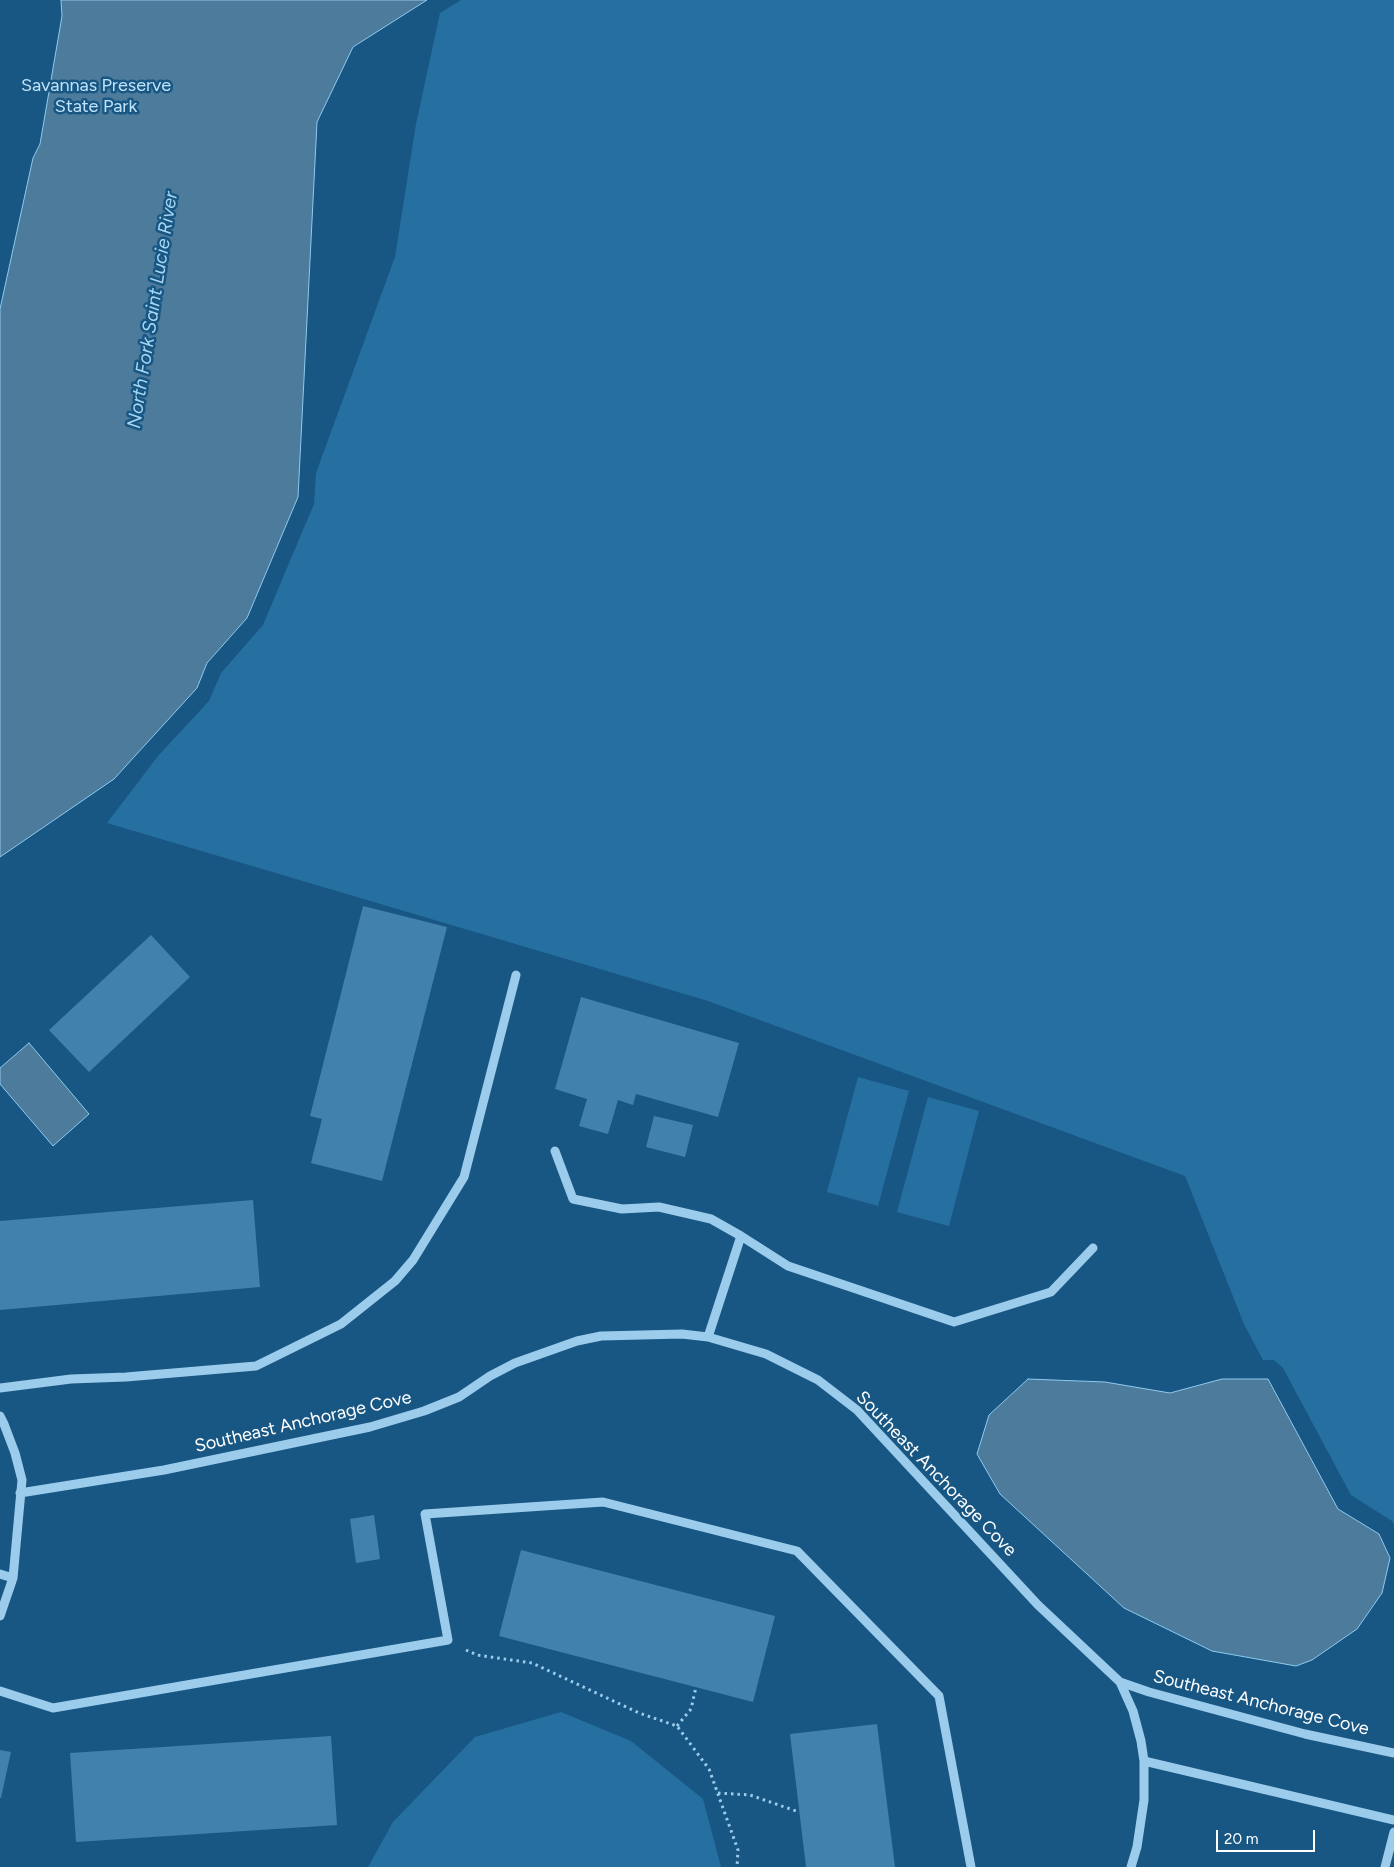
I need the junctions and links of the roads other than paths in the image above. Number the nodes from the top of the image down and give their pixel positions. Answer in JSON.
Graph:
{"nodes":[{"id":1,"x":516,"y":975,"type":"dead end"},
{"id":2,"x":555,"y":1151,"type":"dead end"},
{"id":3,"x":742,"y":1236,"type":"junction"},
{"id":4,"x":1093,"y":1248,"type":"dead end"},
{"id":5,"x":708,"y":1337,"type":"junction"},
{"id":6,"x":0,"y":1388,"type":"edge"},
{"id":7,"x":0,"y":1416,"type":"edge"},
{"id":8,"x":20,"y":1493,"type":"junction"},
{"id":9,"x":0,"y":1574,"type":"edge"},
{"id":10,"x":13,"y":1578,"type":"junction"},
{"id":11,"x":0,"y":1616,"type":"edge"},
{"id":12,"x":1120,"y":1682,"type":"junction"},
{"id":13,"x":0,"y":1691,"type":"edge"},
{"id":14,"x":1394,"y":1753,"type":"edge"},
{"id":15,"x":1144,"y":1761,"type":"junction"},
{"id":16,"x":1394,"y":1820,"type":"edge"},
{"id":17,"x":1394,"y":1832,"type":"edge"},
{"id":18,"x":971,"y":1867,"type":"edge"},
{"id":19,"x":1131,"y":1867,"type":"edge"},
{"id":20,"x":1385,"y":1867,"type":"edge"}],
"edges":[{"from":1,"to":6,"type":"street"},
{"from":2,"to":3,"type":"street"},
{"from":3,"to":4,"type":"street"},
{"from":3,"to":5,"type":"street"},
{"from":5,"to":8,"type":"street","name":"Southeast Anchorage Cove"},
{"from":5,"to":12,"type":"street","name":"Southeast Anchorage Cove"},
{"from":7,"to":8,"type":"street"},
{"from":8,"to":10,"type":"street"},
{"from":9,"to":10,"type":"street"},
{"from":10,"to":11,"type":"street"},
{"from":12,"to":14,"type":"street","name":"Southeast Anchorage Cove"},
{"from":12,"to":15,"type":"street"},
{"from":13,"to":18,"type":"street"},
{"from":15,"to":16,"type":"street"},
{"from":15,"to":19,"type":"street"},
{"from":17,"to":20,"type":"street"}]}
